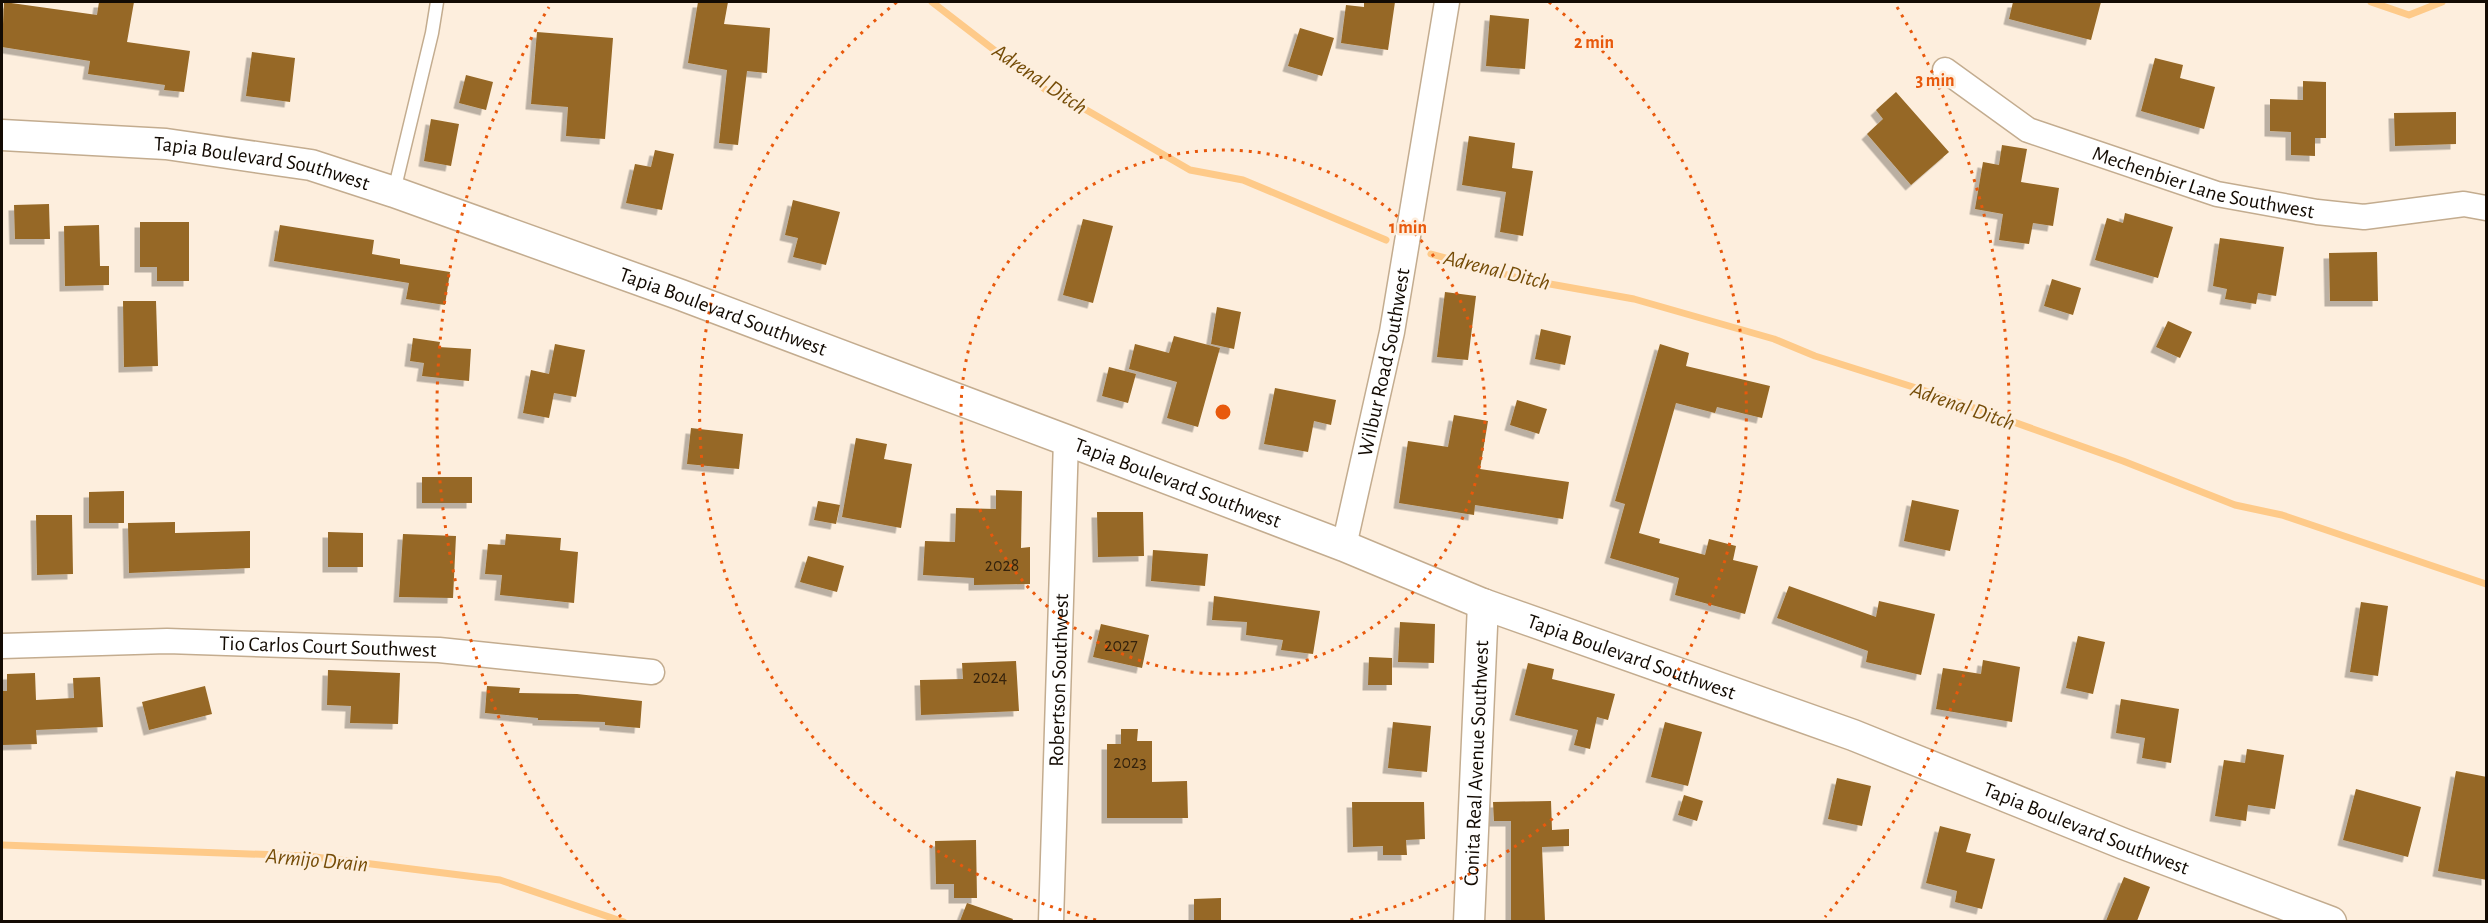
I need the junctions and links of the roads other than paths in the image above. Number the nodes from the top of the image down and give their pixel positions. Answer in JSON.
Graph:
{"nodes":[{"id":1,"x":437,"y":2,"type":"edge"},
{"id":2,"x":1447,"y":2,"type":"edge"},
{"id":3,"x":1945,"y":70,"type":"dead end"},
{"id":4,"x":2,"y":135,"type":"edge"},
{"id":5,"x":394,"y":192,"type":"junction"},
{"id":6,"x":2487,"y":208,"type":"edge"},
{"id":7,"x":1066,"y":441,"type":"junction"},
{"id":8,"x":1344,"y":546,"type":"junction"},
{"id":9,"x":1483,"y":604,"type":"junction"},
{"id":10,"x":2,"y":646,"type":"edge"},
{"id":11,"x":652,"y":672,"type":"dead end"},
{"id":12,"x":1051,"y":921,"type":"edge"},
{"id":13,"x":1469,"y":921,"type":"edge"},
{"id":14,"x":2331,"y":921,"type":"edge"}],
"edges":[{"from":1,"to":5,"type":"lane"},
{"from":2,"to":8,"type":"street","name":"Wilbur Road Southwest"},
{"from":3,"to":6,"type":"street","name":"Mechenbier Lane Southwest"},
{"from":4,"to":5,"type":"street","name":"Tapia Boulevard Southwest"},
{"from":5,"to":7,"type":"street","name":"Tapia Boulevard Southwest"},
{"from":7,"to":8,"type":"street","name":"Tapia Boulevard Southwest"},
{"from":7,"to":12,"type":"street","name":"Robertson Southwest"},
{"from":8,"to":9,"type":"street","name":"Tapia Boulevard Southwest"},
{"from":9,"to":13,"type":"street","name":"Conita Real Avenue Southwest"},
{"from":9,"to":14,"type":"street","name":"Tapia Boulevard Southwest"},
{"from":10,"to":11,"type":"street","name":"Tio Carlos Court Southwest"}]}
